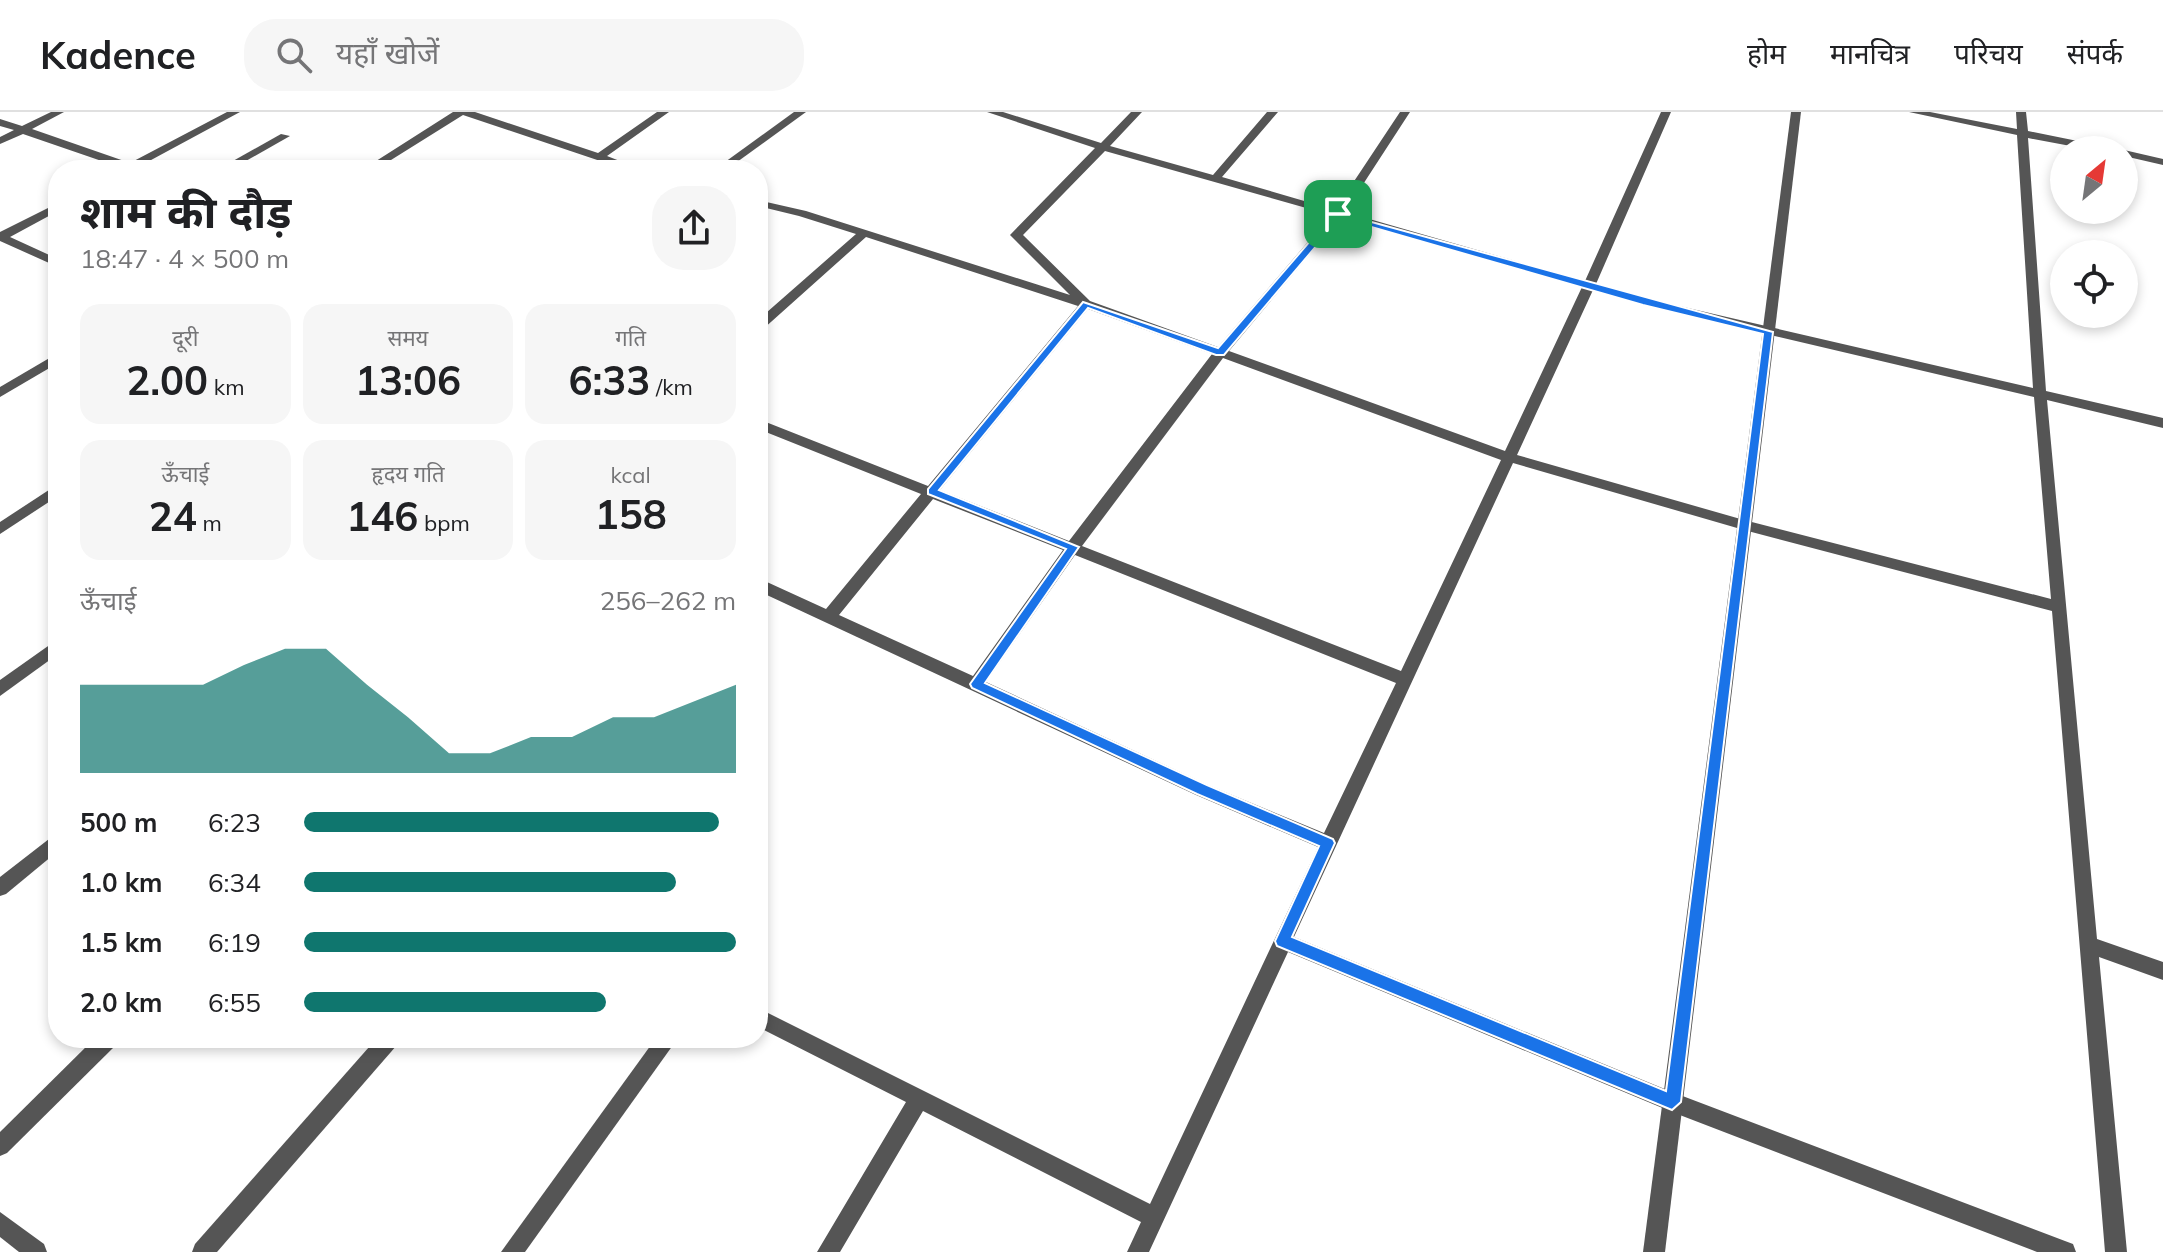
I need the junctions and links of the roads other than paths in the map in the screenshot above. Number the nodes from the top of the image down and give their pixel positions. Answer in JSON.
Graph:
{"nodes":[{"id":1,"x":59,"y":112,"type":"edge"},
{"id":2,"x":235,"y":112,"type":"edge"},
{"id":3,"x":463,"y":112,"type":"edge"},
{"id":4,"x":664,"y":112,"type":"edge"},
{"id":5,"x":801,"y":112,"type":"edge"},
{"id":6,"x":992,"y":112,"type":"edge"},
{"id":7,"x":1137,"y":112,"type":"edge"},
{"id":8,"x":1273,"y":112,"type":"edge"},
{"id":9,"x":1405,"y":112,"type":"edge"},
{"id":10,"x":1666,"y":112,"type":"edge"},
{"id":11,"x":1796,"y":112,"type":"edge"},
{"id":12,"x":1914,"y":112,"type":"edge"},
{"id":13,"x":2021,"y":112,"type":"edge"},
{"id":14,"x":0,"y":122,"type":"edge"},
{"id":15,"x":22,"y":130,"type":"junction"},
{"id":16,"x":2022,"y":132,"type":"junction"},
{"id":17,"x":285,"y":136,"type":"dead end"},
{"id":18,"x":2050,"y":138,"type":"edge"},
{"id":19,"x":0,"y":141,"type":"edge"},
{"id":20,"x":1103,"y":147,"type":"junction"},
{"id":21,"x":2138,"y":156,"type":"edge"},
{"id":22,"x":599,"y":157,"type":"junction"},
{"id":23,"x":107,"y":160,"type":"edge"},
{"id":24,"x":149,"y":160,"type":"edge"},
{"id":25,"x":241,"y":160,"type":"edge"},
{"id":26,"x":384,"y":160,"type":"edge"},
{"id":27,"x":608,"y":160,"type":"edge"},
{"id":28,"x":733,"y":160,"type":"edge"},
{"id":29,"x":2163,"y":162,"type":"edge"},
{"id":30,"x":1215,"y":179,"type":"junction"},
{"id":31,"x":768,"y":206,"type":"edge"},
{"id":32,"x":48,"y":211,"type":"edge"},
{"id":33,"x":1338,"y":214,"type":"junction"},
{"id":34,"x":864,"y":233,"type":"junction"},
{"id":35,"x":0,"y":237,"type":"edge"},
{"id":36,"x":48,"y":256,"type":"edge"},
{"id":37,"x":1589,"y":286,"type":"junction"},
{"id":38,"x":1086,"y":304,"type":"junction"},
{"id":39,"x":768,"y":318,"type":"edge"},
{"id":40,"x":1768,"y":332,"type":"junction"},
{"id":41,"x":1220,"y":353,"type":"junction"},
{"id":42,"x":48,"y":363,"type":"edge"},
{"id":43,"x":0,"y":393,"type":"edge"},
{"id":44,"x":2040,"y":395,"type":"junction"},
{"id":45,"x":2163,"y":423,"type":"edge"},
{"id":46,"x":768,"y":428,"type":"edge"},
{"id":47,"x":1508,"y":457,"type":"junction"},
{"id":48,"x":932,"y":492,"type":"junction"},
{"id":49,"x":48,"y":496,"type":"edge"},
{"id":50,"x":1744,"y":525,"type":"junction"},
{"id":51,"x":0,"y":529,"type":"edge"},
{"id":52,"x":1073,"y":547,"type":"junction"},
{"id":53,"x":768,"y":589,"type":"edge"},
{"id":54,"x":2058,"y":607,"type":"junction"},
{"id":55,"x":828,"y":617,"type":"junction"},
{"id":56,"x":48,"y":653,"type":"edge"},
{"id":57,"x":1404,"y":679,"type":"junction"},
{"id":58,"x":976,"y":684,"type":"junction"},
{"id":59,"x":0,"y":689,"type":"edge"},
{"id":60,"x":1328,"y":843,"type":"junction"},
{"id":61,"x":48,"y":848,"type":"edge"},
{"id":62,"x":0,"y":888,"type":"edge"},
{"id":63,"x":1282,"y":941,"type":"junction"},
{"id":64,"x":2088,"y":944,"type":"junction"},
{"id":65,"x":2163,"y":971,"type":"edge"},
{"id":66,"x":768,"y":1022,"type":"edge"},
{"id":67,"x":99,"y":1048,"type":"edge"},
{"id":68,"x":381,"y":1048,"type":"edge"},
{"id":69,"x":661,"y":1048,"type":"edge"},
{"id":70,"x":919,"y":1099,"type":"junction"},
{"id":71,"x":1672,"y":1102,"type":"junction"},
{"id":72,"x":0,"y":1146,"type":"edge"},
{"id":73,"x":1154,"y":1217,"type":"junction"},
{"id":74,"x":0,"y":1223,"type":"edge"},
{"id":75,"x":36,"y":1252,"type":"edge"},
{"id":76,"x":203,"y":1252,"type":"edge"},
{"id":77,"x":512,"y":1252,"type":"edge"},
{"id":78,"x":828,"y":1252,"type":"edge"},
{"id":79,"x":1138,"y":1252,"type":"edge"},
{"id":80,"x":1654,"y":1252,"type":"edge"},
{"id":81,"x":2065,"y":1252,"type":"edge"},
{"id":82,"x":2116,"y":1252,"type":"edge"}],
"edges":[{"from":1,"to":15,"type":"street"},
{"from":2,"to":24,"type":"street"},
{"from":3,"to":22,"type":"street"},
{"from":3,"to":26,"type":"street"},
{"from":4,"to":22,"type":"street"},
{"from":5,"to":28,"type":"street"},
{"from":6,"to":20,"type":"street"},
{"from":7,"to":20,"type":"street"},
{"from":8,"to":30,"type":"street"},
{"from":9,"to":33,"type":"street"},
{"from":10,"to":37,"type":"street"},
{"from":11,"to":40,"type":"street"},
{"from":12,"to":16,"type":"street"},
{"from":13,"to":16,"type":"street"},
{"from":14,"to":15,"type":"street"},
{"from":15,"to":19,"type":"street"},
{"from":15,"to":23,"type":"street"},
{"from":16,"to":18,"type":"street"},
{"from":16,"to":44,"type":"street"},
{"from":17,"to":25,"type":"street"},
{"from":20,"to":30,"type":"street"},
{"from":20,"to":38,"type":"street"},
{"from":21,"to":29,"type":"street"},
{"from":22,"to":27,"type":"street"},
{"from":30,"to":33,"type":"street"},
{"from":31,"to":34,"type":"street"},
{"from":32,"to":35,"type":"street"},
{"from":33,"to":37,"type":"street"},
{"from":33,"to":41,"type":"street"},
{"from":34,"to":38,"type":"street"},
{"from":34,"to":39,"type":"street"},
{"from":35,"to":36,"type":"street"},
{"from":37,"to":40,"type":"street"},
{"from":37,"to":47,"type":"street"},
{"from":38,"to":41,"type":"street"},
{"from":38,"to":48,"type":"street"},
{"from":40,"to":44,"type":"street"},
{"from":40,"to":50,"type":"street"},
{"from":41,"to":47,"type":"street"},
{"from":41,"to":52,"type":"street"},
{"from":42,"to":43,"type":"street"},
{"from":44,"to":45,"type":"street"},
{"from":44,"to":54,"type":"street"},
{"from":46,"to":48,"type":"street"},
{"from":47,"to":50,"type":"street"},
{"from":47,"to":57,"type":"street"},
{"from":48,"to":52,"type":"street"},
{"from":48,"to":55,"type":"street"},
{"from":49,"to":51,"type":"street"},
{"from":50,"to":54,"type":"street"},
{"from":50,"to":71,"type":"street"},
{"from":52,"to":57,"type":"street"},
{"from":52,"to":58,"type":"street"},
{"from":53,"to":55,"type":"street"},
{"from":54,"to":64,"type":"street"},
{"from":55,"to":58,"type":"street"},
{"from":56,"to":59,"type":"street"},
{"from":57,"to":60,"type":"street"},
{"from":58,"to":60,"type":"street"},
{"from":60,"to":63,"type":"street"},
{"from":61,"to":62,"type":"street"},
{"from":63,"to":71,"type":"street"},
{"from":63,"to":73,"type":"street"},
{"from":64,"to":65,"type":"street"},
{"from":64,"to":82,"type":"street"},
{"from":66,"to":70,"type":"street"},
{"from":67,"to":72,"type":"street"},
{"from":68,"to":76,"type":"street"},
{"from":69,"to":77,"type":"street"},
{"from":70,"to":73,"type":"street"},
{"from":70,"to":78,"type":"street"},
{"from":71,"to":80,"type":"street"},
{"from":71,"to":81,"type":"street"},
{"from":73,"to":79,"type":"street"},
{"from":74,"to":75,"type":"street"}]}
